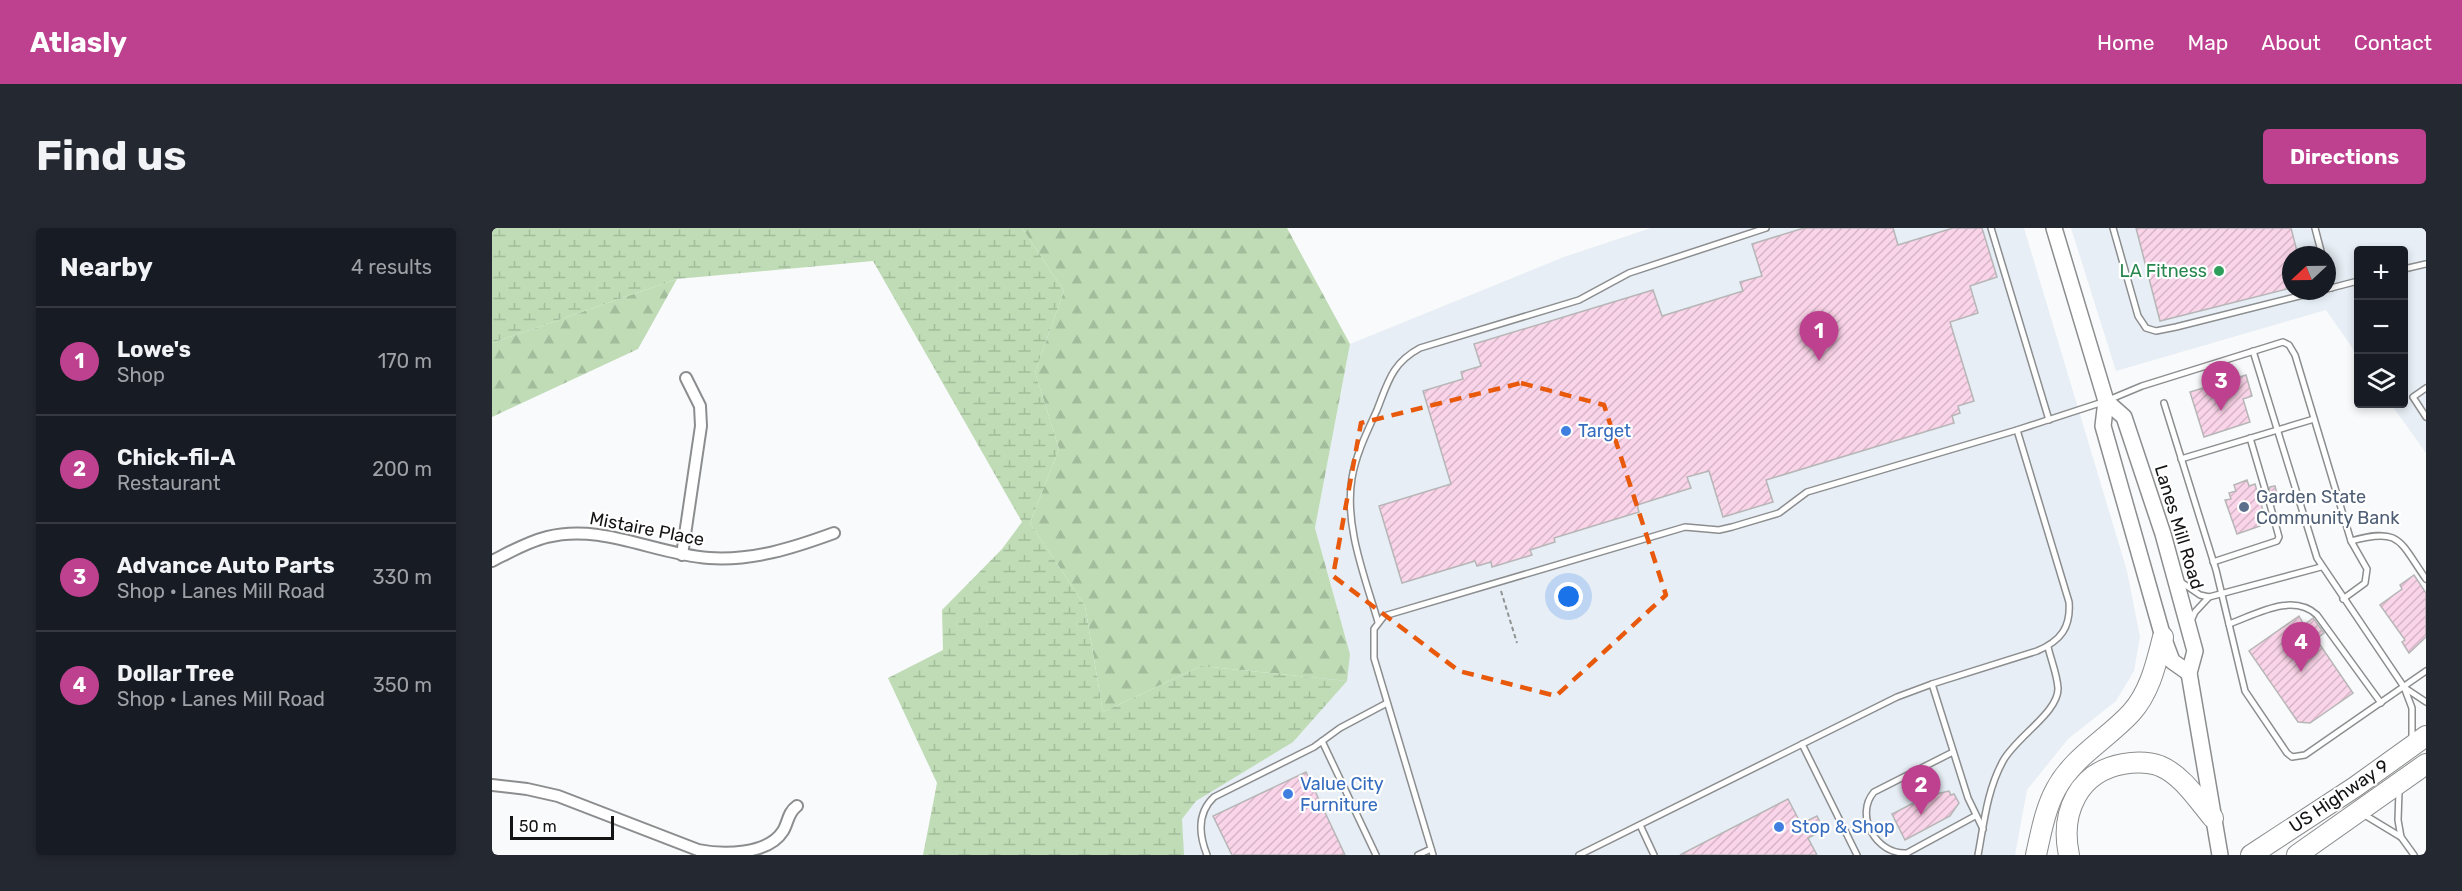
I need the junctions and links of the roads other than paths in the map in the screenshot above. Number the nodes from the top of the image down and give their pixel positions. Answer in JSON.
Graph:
{"nodes":[{"id":1,"x":1766,"y":228,"type":"edge"},
{"id":2,"x":1991,"y":228,"type":"edge"},
{"id":3,"x":2054,"y":228,"type":"edge"},
{"id":4,"x":2113,"y":228,"type":"edge"},
{"id":5,"x":2315,"y":228,"type":"edge"},
{"id":6,"x":2320,"y":246,"type":"edge"},
{"id":7,"x":2426,"y":264,"type":"edge"},
{"id":8,"x":2408,"y":268,"type":"edge"},
{"id":9,"x":2354,"y":282,"type":"edge"},
{"id":10,"x":2336,"y":286,"type":"edge"},
{"id":11,"x":2282,"y":300,"type":"edge"},
{"id":12,"x":2253,"y":351,"type":"junction"},
{"id":13,"x":686,"y":378,"type":"dead end"},
{"id":14,"x":2426,"y":388,"type":"edge"},
{"id":15,"x":2106,"y":401,"type":"junction"},
{"id":16,"x":2164,"y":403,"type":"dead end"},
{"id":17,"x":2426,"y":417,"type":"edge"},
{"id":18,"x":2314,"y":419,"type":"junction"},
{"id":19,"x":2049,"y":420,"type":"junction"},
{"id":20,"x":2017,"y":430,"type":"junction"},
{"id":21,"x":2277,"y":430,"type":"junction"},
{"id":22,"x":2250,"y":438,"type":"junction"},
{"id":23,"x":2181,"y":459,"type":"junction"},
{"id":24,"x":2265,"y":489,"type":"dead end"},
{"id":25,"x":2269,"y":501,"type":"dead end"},
{"id":26,"x":834,"y":533,"type":"dead end"},
{"id":27,"x":2351,"y":541,"type":"junction"},
{"id":28,"x":682,"y":555,"type":"junction"},
{"id":29,"x":492,"y":561,"type":"edge"},
{"id":30,"x":2213,"y":562,"type":"junction"},
{"id":31,"x":2321,"y":567,"type":"junction"},
{"id":32,"x":2175,"y":577,"type":"junction"},
{"id":33,"x":2426,"y":579,"type":"edge"},
{"id":34,"x":2222,"y":594,"type":"junction"},
{"id":35,"x":2209,"y":597,"type":"junction"},
{"id":36,"x":2343,"y":599,"type":"junction"},
{"id":37,"x":1378,"y":622,"type":"junction"},
{"id":38,"x":2229,"y":624,"type":"junction"},
{"id":39,"x":2188,"y":628,"type":"junction"},
{"id":40,"x":2163,"y":637,"type":"junction"},
{"id":41,"x":2048,"y":647,"type":"junction"},
{"id":42,"x":2426,"y":671,"type":"edge"},
{"id":43,"x":2189,"y":673,"type":"junction"},
{"id":44,"x":1932,"y":684,"type":"junction"},
{"id":45,"x":2404,"y":687,"type":"junction"},
{"id":46,"x":2426,"y":702,"type":"edge"},
{"id":47,"x":1387,"y":703,"type":"junction"},
{"id":48,"x":2380,"y":703,"type":"junction"},
{"id":49,"x":1322,"y":741,"type":"junction"},
{"id":50,"x":2419,"y":741,"type":"edge"},
{"id":51,"x":1802,"y":744,"type":"junction"},
{"id":52,"x":1953,"y":752,"type":"junction"},
{"id":53,"x":2426,"y":764,"type":"edge"},
{"id":54,"x":2399,"y":784,"type":"junction"},
{"id":55,"x":492,"y":785,"type":"edge"},
{"id":56,"x":797,"y":806,"type":"dead end"},
{"id":57,"x":2359,"y":812,"type":"junction"},
{"id":58,"x":1975,"y":816,"type":"junction"},
{"id":59,"x":2213,"y":818,"type":"junction"},
{"id":60,"x":1640,"y":825,"type":"junction"},
{"id":61,"x":1983,"y":830,"type":"junction"},
{"id":62,"x":2401,"y":837,"type":"junction"},
{"id":63,"x":1432,"y":852,"type":"edge"},
{"id":64,"x":2412,"y":853,"type":"edge"},
{"id":65,"x":1207,"y":855,"type":"edge"},
{"id":66,"x":1376,"y":855,"type":"edge"},
{"id":67,"x":1418,"y":855,"type":"edge"},
{"id":68,"x":1579,"y":855,"type":"edge"},
{"id":69,"x":1654,"y":855,"type":"edge"},
{"id":70,"x":1857,"y":855,"type":"edge"},
{"id":71,"x":1978,"y":855,"type":"edge"},
{"id":72,"x":2036,"y":855,"type":"edge"},
{"id":73,"x":2069,"y":855,"type":"edge"},
{"id":74,"x":2220,"y":855,"type":"edge"},
{"id":75,"x":2251,"y":855,"type":"edge"},
{"id":76,"x":2297,"y":855,"type":"edge"},
{"id":77,"x":2403,"y":855,"type":"edge"}],
"edges":[{"from":1,"to":37,"type":"lane"},
{"from":2,"to":19,"type":"lane"},
{"from":3,"to":15,"type":"street","name":"Lanes Mill Road"},
{"from":4,"to":11,"type":"lane"},
{"from":5,"to":6,"type":"lane"},
{"from":7,"to":8,"type":"lane"},
{"from":9,"to":10,"type":"lane"},
{"from":12,"to":15,"type":"lane"},
{"from":12,"to":18,"type":"lane"},
{"from":12,"to":21,"type":"lane"},
{"from":13,"to":28,"type":"street"},
{"from":14,"to":17,"type":"lane"},
{"from":15,"to":19,"type":"lane"},
{"from":15,"to":32,"type":"street","name":"Lanes Mill Road"},
{"from":15,"to":40,"type":"street","name":"Lanes Mill Road"},
{"from":16,"to":23,"type":"lane"},
{"from":18,"to":21,"type":"lane"},
{"from":18,"to":27,"type":"lane"},
{"from":19,"to":20,"type":"lane"},
{"from":20,"to":37,"type":"lane"},
{"from":20,"to":41,"type":"lane"},
{"from":21,"to":22,"type":"lane"},
{"from":21,"to":31,"type":"lane"},
{"from":22,"to":23,"type":"lane"},
{"from":22,"to":24,"type":"lane"},
{"from":23,"to":30,"type":"lane"},
{"from":25,"to":30,"type":"lane"},
{"from":26,"to":28,"type":"street","name":"Mistaire Place"},
{"from":27,"to":33,"type":"lane"},
{"from":27,"to":36,"type":"lane"},
{"from":28,"to":29,"type":"street","name":"Mistaire Place"},
{"from":30,"to":34,"type":"lane"},
{"from":31,"to":34,"type":"lane"},
{"from":31,"to":36,"type":"lane"},
{"from":32,"to":35,"type":"lane"},
{"from":32,"to":39,"type":"street","name":"Lanes Mill Road"},
{"from":34,"to":35,"type":"lane"},
{"from":34,"to":38,"type":"lane"},
{"from":35,"to":39,"type":"lane"},
{"from":36,"to":45,"type":"lane"},
{"from":37,"to":47,"type":"lane"},
{"from":38,"to":48,"type":"lane"},
{"from":38,"to":48,"type":"lane"},
{"from":39,"to":43,"type":"street","name":"Lanes Mill Road"},
{"from":40,"to":43,"type":"street","name":"Lanes Mill Road"},
{"from":40,"to":72,"type":"highway"},
{"from":41,"to":44,"type":"lane"},
{"from":41,"to":61,"type":"lane"},
{"from":42,"to":45,"type":"lane"},
{"from":43,"to":59,"type":"street","name":"Lanes Mill Road"},
{"from":44,"to":51,"type":"lane"},
{"from":44,"to":52,"type":"lane"},
{"from":45,"to":46,"type":"lane"},
{"from":45,"to":48,"type":"lane"},
{"from":45,"to":50,"type":"lane"},
{"from":47,"to":49,"type":"lane"},
{"from":47,"to":63,"type":"lane"},
{"from":49,"to":65,"type":"lane"},
{"from":49,"to":66,"type":"lane"},
{"from":50,"to":75,"type":"highway","name":"US Highway 9"},
{"from":51,"to":60,"type":"lane"},
{"from":51,"to":70,"type":"lane"},
{"from":52,"to":58,"type":"lane"},
{"from":52,"to":58,"type":"lane"},
{"from":53,"to":54,"type":"highway","name":"US Highway 9"},
{"from":54,"to":57,"type":"highway","name":"US Highway 9"},
{"from":54,"to":62,"type":"lane"},
{"from":55,"to":56,"type":"street"},
{"from":57,"to":62,"type":"lane"},
{"from":57,"to":76,"type":"highway","name":"US Highway 9"},
{"from":58,"to":61,"type":"lane"},
{"from":59,"to":73,"type":"highway"},
{"from":59,"to":74,"type":"street","name":"Lanes Mill Road"},
{"from":60,"to":68,"type":"lane"},
{"from":60,"to":69,"type":"lane"},
{"from":61,"to":71,"type":"lane"},
{"from":62,"to":64,"type":"lane"},
{"from":63,"to":67,"type":"lane"},
{"from":64,"to":77,"type":"lane"}]}
